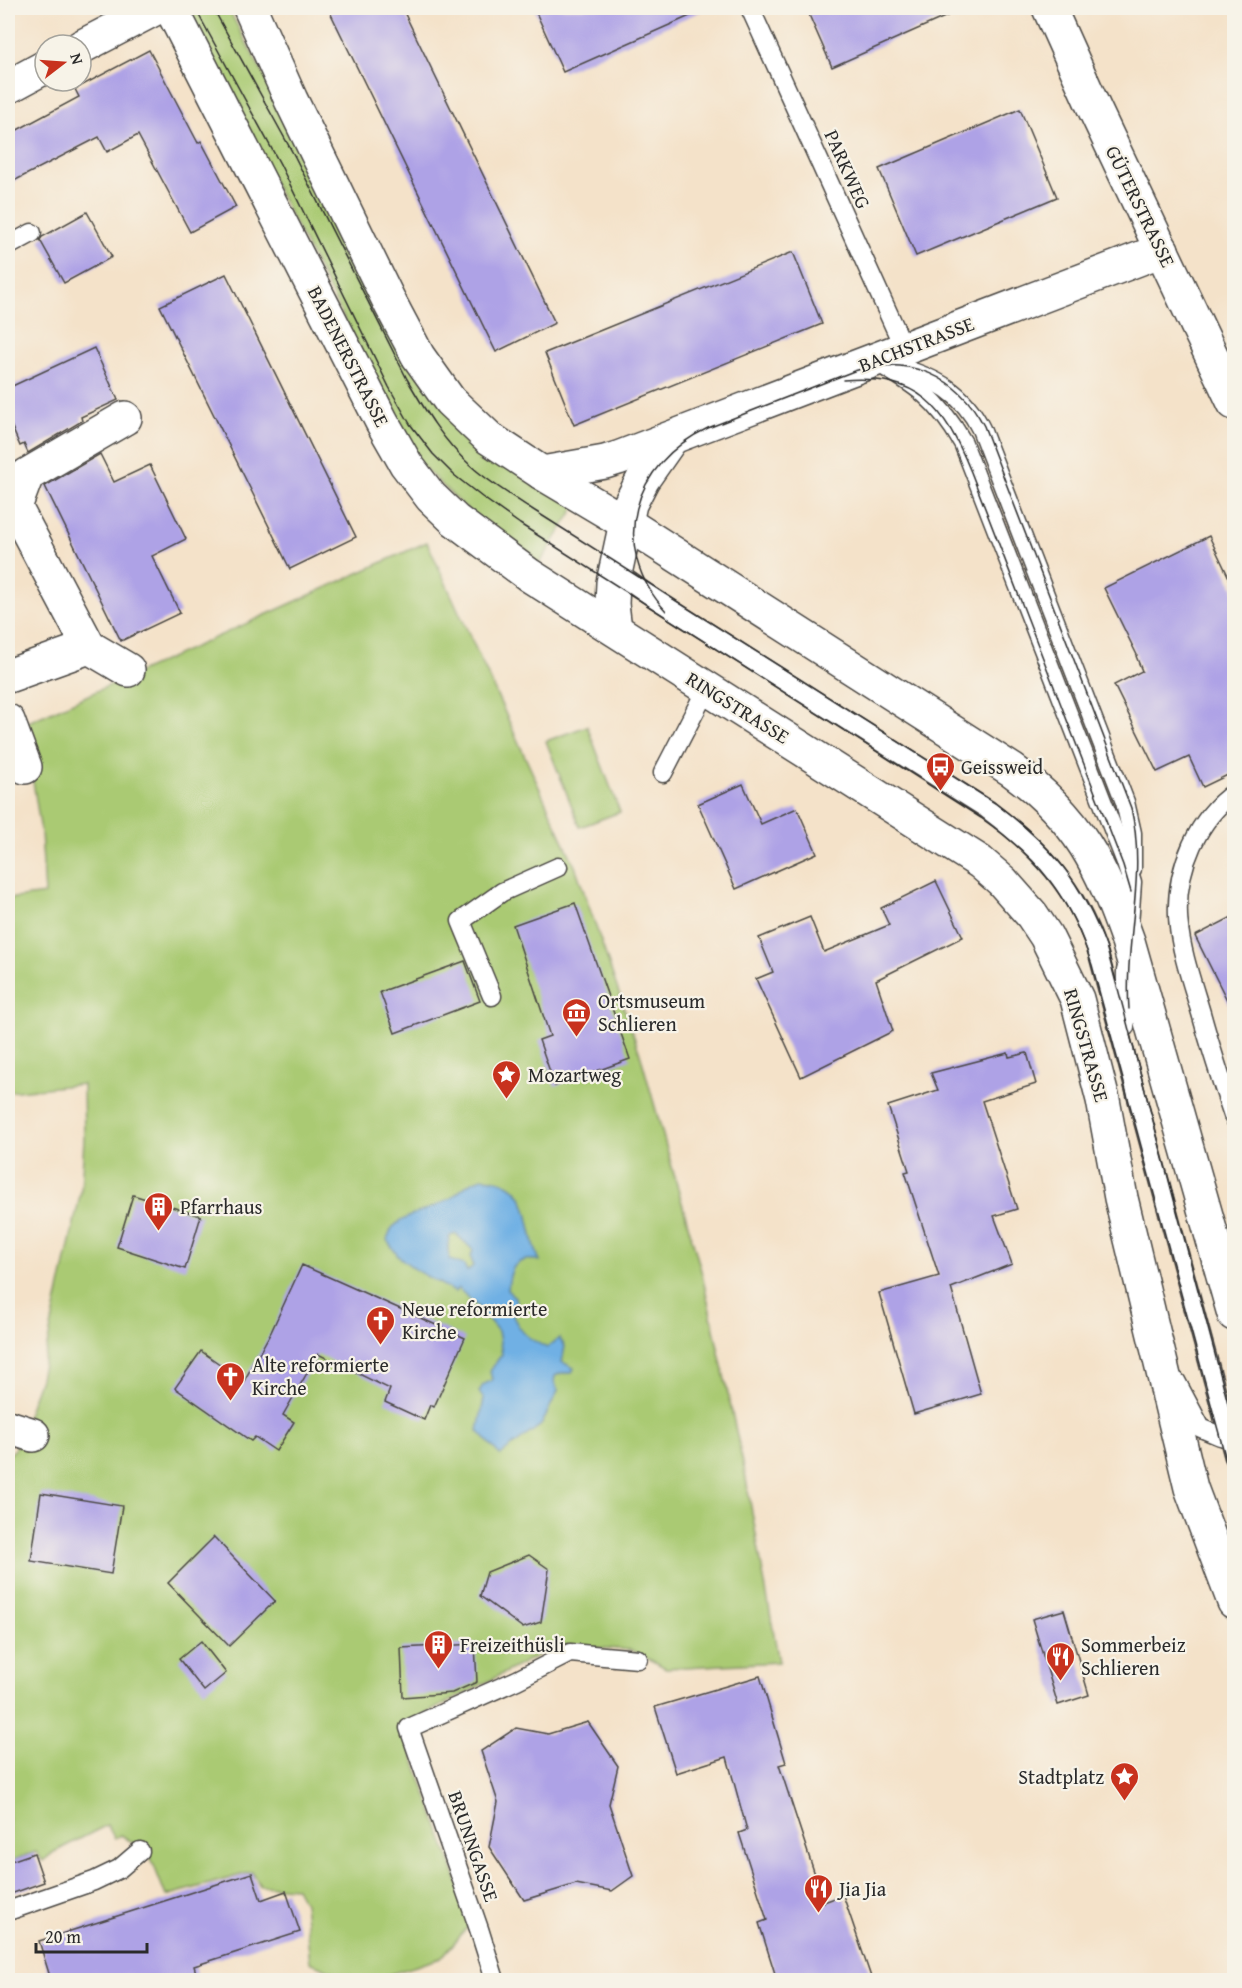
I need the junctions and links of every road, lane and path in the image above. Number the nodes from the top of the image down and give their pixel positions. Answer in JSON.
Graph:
{"nodes":[{"id":1,"x":156,"y":8,"type":"edge"},
{"id":2,"x":171,"y":8,"type":"edge"},
{"id":3,"x":250,"y":8,"type":"edge"},
{"id":4,"x":750,"y":8,"type":"edge"},
{"id":5,"x":1049,"y":8,"type":"edge"},
{"id":6,"x":93,"y":41,"type":"edge"},
{"id":7,"x":33,"y":73,"type":"edge"},
{"id":8,"x":8,"y":87,"type":"edge"},
{"id":9,"x":32,"y":233,"type":"dead end"},
{"id":10,"x":8,"y":246,"type":"edge"},
{"id":11,"x":1162,"y":250,"type":"junction"},
{"id":12,"x":904,"y":348,"type":"junction"},
{"id":13,"x":873,"y":360,"type":"junction"},
{"id":14,"x":1234,"y":403,"type":"edge"},
{"id":15,"x":125,"y":418,"type":"dead end"},
{"id":16,"x":671,"y":439,"type":"junction"},
{"id":17,"x":542,"y":473,"type":"junction"},
{"id":18,"x":626,"y":523,"type":"junction"},
{"id":19,"x":615,"y":572,"type":"junction"},
{"id":20,"x":615,"y":629,"type":"junction"},
{"id":21,"x":89,"y":647,"type":"junction"},
{"id":22,"x":128,"y":670,"type":"dead end"},
{"id":23,"x":8,"y":676,"type":"edge"},
{"id":24,"x":707,"y":688,"type":"junction"},
{"id":25,"x":8,"y":722,"type":"edge"},
{"id":26,"x":25,"y":767,"type":"dead end"},
{"id":27,"x":663,"y":773,"type":"dead end"},
{"id":28,"x":1234,"y":793,"type":"edge"},
{"id":29,"x":558,"y":867,"type":"dead end"},
{"id":30,"x":1128,"y":941,"type":"junction"},
{"id":31,"x":492,"y":996,"type":"dead end"},
{"id":32,"x":1124,"y":1047,"type":"junction"},
{"id":33,"x":1234,"y":1118,"type":"edge"},
{"id":34,"x":1234,"y":1314,"type":"edge"},
{"id":35,"x":1161,"y":1364,"type":"junction"},
{"id":36,"x":1232,"y":1438,"type":"edge"},
{"id":37,"x":1234,"y":1457,"type":"edge"},
{"id":38,"x":1234,"y":1602,"type":"edge"},
{"id":39,"x":638,"y":1659,"type":"dead end"},
{"id":40,"x":140,"y":1851,"type":"dead end"},
{"id":41,"x":8,"y":1911,"type":"edge"},
{"id":42,"x":495,"y":1980,"type":"edge"}],
"edges":[{"from":1,"to":6,"type":"main road"},
{"from":2,"to":20,"type":"main road","name":"BADENERSTRASSE"},
{"from":3,"to":17,"type":"main road"},
{"from":4,"to":12,"type":"lane","name":"PARKWEG"},
{"from":5,"to":11,"type":"main road","name":"GÜTERSTRASSE"},
{"from":7,"to":8,"type":"main road"},
{"from":9,"to":10,"type":"lane"},
{"from":11,"to":12,"type":"main road","name":"BACHSTRASSE"},
{"from":11,"to":14,"type":"main road","name":"GÜTERSTRASSE"},
{"from":12,"to":13,"type":"main road","name":"BACHSTRASSE"},
{"from":13,"to":16,"type":"main road","name":"BACHSTRASSE"},
{"from":13,"to":30,"type":"lane"},
{"from":15,"to":21,"type":"main road"},
{"from":16,"to":17,"type":"main road","name":"BACHSTRASSE"},
{"from":16,"to":18,"type":"main road"},
{"from":17,"to":18,"type":"main road"},
{"from":18,"to":19,"type":"main road"},
{"from":18,"to":30,"type":"main road"},
{"from":19,"to":20,"type":"main road"},
{"from":19,"to":32,"type":"lane"},
{"from":20,"to":24,"type":"main road","name":"RINGSTRASSE"},
{"from":21,"to":22,"type":"main road"},
{"from":21,"to":23,"type":"main road"},
{"from":24,"to":27,"type":"lane"},
{"from":24,"to":35,"type":"main road","name":"RINGSTRASSE"},
{"from":25,"to":26,"type":"main road"},
{"from":28,"to":33,"type":"lane"},
{"from":29,"to":31,"type":"lane"},
{"from":30,"to":32,"type":"lane"},
{"from":30,"to":34,"type":"main road"},
{"from":32,"to":36,"type":"lane"},
{"from":35,"to":36,"type":"lane"},
{"from":35,"to":38,"type":"main road","name":"RINGSTRASSE"},
{"from":36,"to":37,"type":"lane"},
{"from":39,"to":42,"type":"lane","name":"BRUNNGASSE"},
{"from":40,"to":41,"type":"lane"}]}
